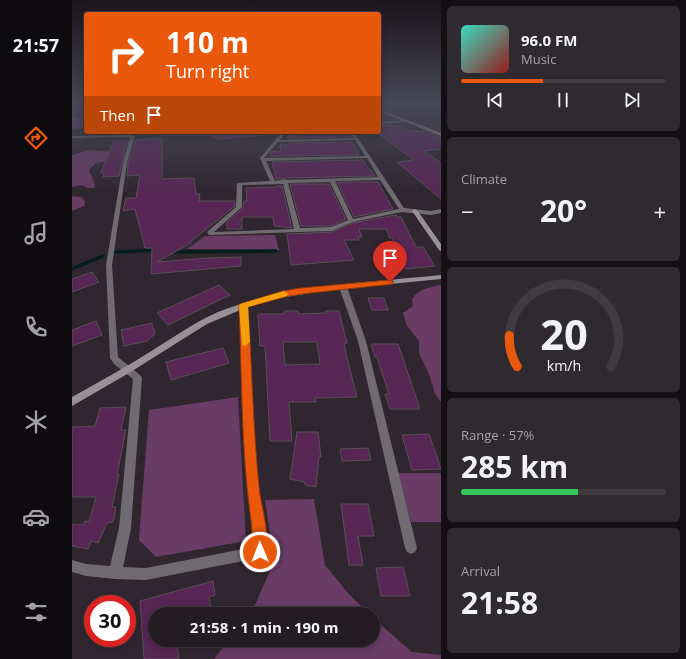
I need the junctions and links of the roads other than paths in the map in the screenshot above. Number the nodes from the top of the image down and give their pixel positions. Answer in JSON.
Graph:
{"nodes":[{"id":1,"x":119,"y":134,"type":"edge"},
{"id":2,"x":282,"y":134,"type":"edge"},
{"id":3,"x":353,"y":134,"type":"edge"},
{"id":4,"x":72,"y":137,"type":"edge"},
{"id":5,"x":356,"y":139,"type":"junction"},
{"id":6,"x":277,"y":141,"type":"junction"},
{"id":7,"x":368,"y":157,"type":"junction"},
{"id":8,"x":262,"y":160,"type":"junction"},
{"id":9,"x":381,"y":178,"type":"junction"},
{"id":10,"x":332,"y":180,"type":"junction"},
{"id":11,"x":285,"y":181,"type":"junction"},
{"id":12,"x":273,"y":182,"type":"junction"},
{"id":13,"x":402,"y":210,"type":"junction"},
{"id":14,"x":415,"y":211,"type":"junction"},
{"id":15,"x":441,"y":211,"type":"edge"},
{"id":16,"x":351,"y":221,"type":"junction"},
{"id":17,"x":298,"y":231,"type":"junction"},
{"id":18,"x":441,"y":249,"type":"edge"},
{"id":19,"x":441,"y":277,"type":"edge"},
{"id":20,"x":342,"y":287,"type":"junction"},
{"id":21,"x":243,"y":306,"type":"junction"},
{"id":22,"x":128,"y":370,"type":"junction"},
{"id":23,"x":72,"y":402,"type":"edge"},
{"id":24,"x":411,"y":548,"type":"dead end"},
{"id":25,"x":72,"y":566,"type":"edge"},
{"id":26,"x":115,"y":572,"type":"junction"}],
"edges":[{"from":1,"to":4,"type":"street"},
{"from":1,"to":22,"type":"street"},
{"from":2,"to":6,"type":"street"},
{"from":3,"to":5,"type":"street"},
{"from":5,"to":6,"type":"street"},
{"from":5,"to":7,"type":"street"},
{"from":6,"to":8,"type":"street"},
{"from":7,"to":8,"type":"street"},
{"from":7,"to":9,"type":"street"},
{"from":8,"to":12,"type":"street"},
{"from":9,"to":10,"type":"street"},
{"from":9,"to":13,"type":"street"},
{"from":10,"to":11,"type":"street"},
{"from":10,"to":16,"type":"street"},
{"from":11,"to":12,"type":"street"},
{"from":11,"to":17,"type":"street"},
{"from":12,"to":17,"type":"street"},
{"from":13,"to":14,"type":"street"},
{"from":13,"to":16,"type":"street"},
{"from":14,"to":15,"type":"street"},
{"from":14,"to":18,"type":"street"},
{"from":16,"to":17,"type":"street"},
{"from":19,"to":20,"type":"street"},
{"from":20,"to":21,"type":"street"},
{"from":20,"to":24,"type":"street"},
{"from":21,"to":22,"type":"street"},
{"from":21,"to":26,"type":"street"},
{"from":22,"to":23,"type":"street"},
{"from":22,"to":26,"type":"street"},
{"from":25,"to":26,"type":"street"}]}
